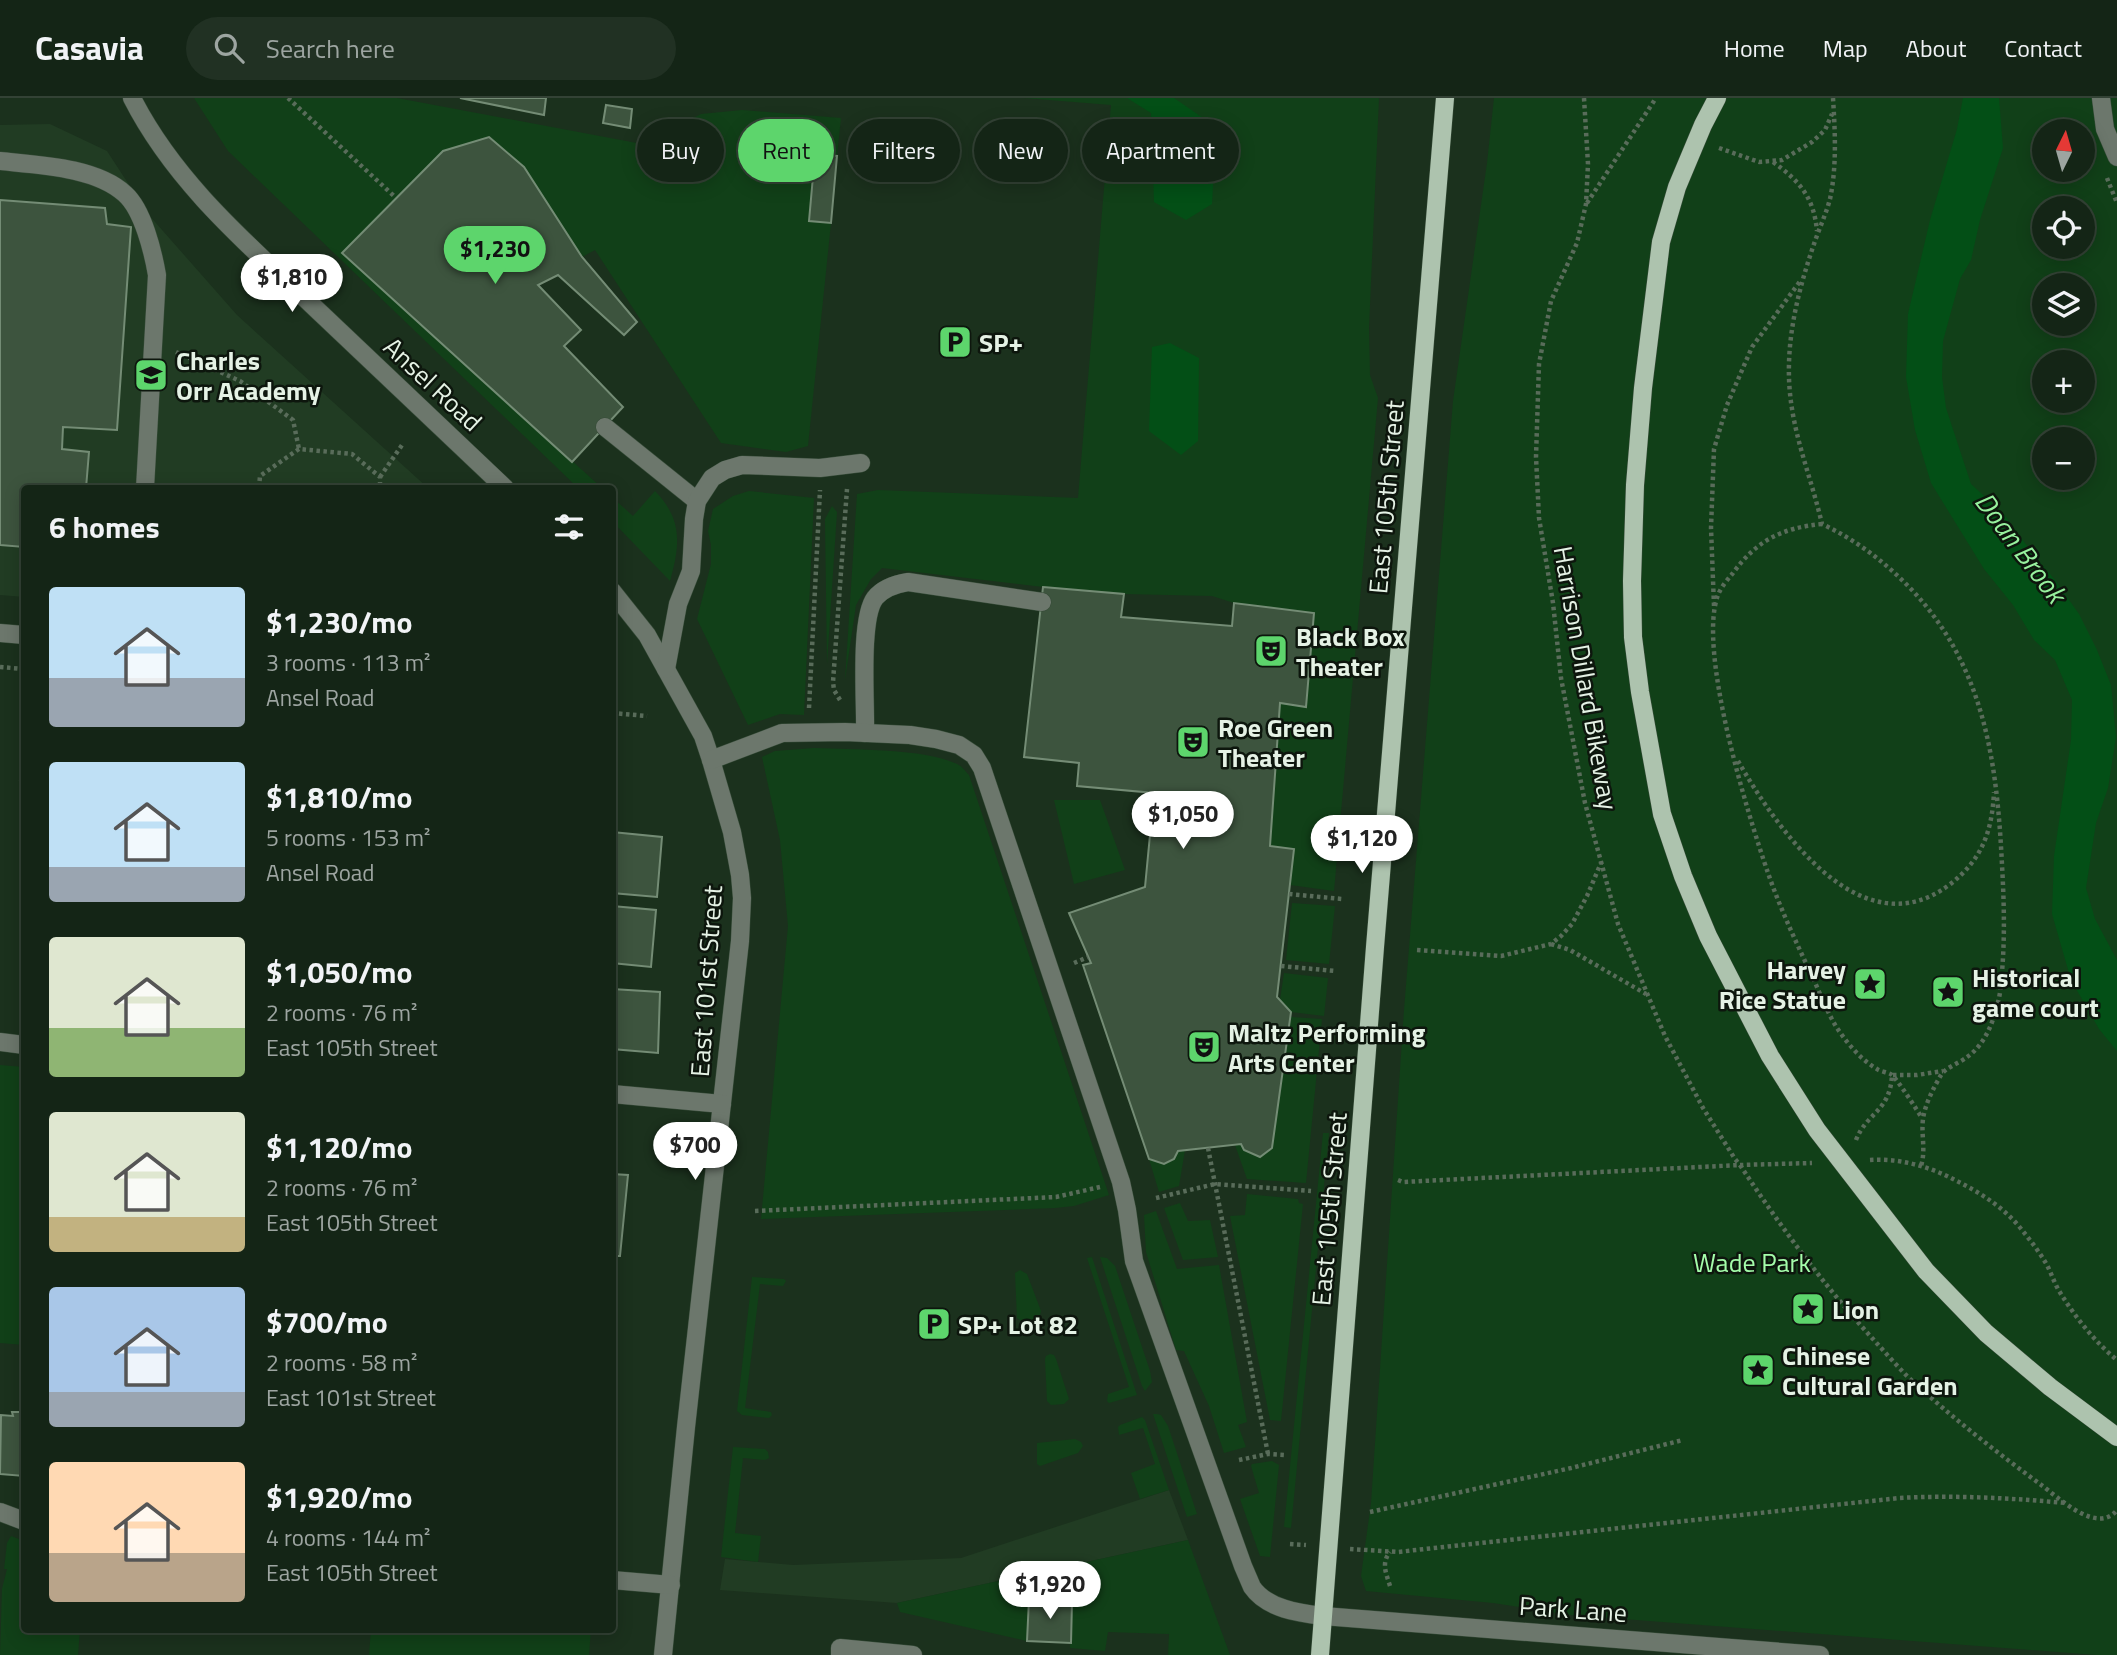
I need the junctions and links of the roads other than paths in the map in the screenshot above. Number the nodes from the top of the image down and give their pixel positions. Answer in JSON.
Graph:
{"nodes":[{"id":1,"x":132,"y":98,"type":"edge"},
{"id":2,"x":1445,"y":98,"type":"edge"},
{"id":3,"x":1717,"y":98,"type":"edge"},
{"id":4,"x":2101,"y":98,"type":"edge"},
{"id":5,"x":2117,"y":157,"type":"edge"},
{"id":6,"x":0,"y":161,"type":"edge"},
{"id":7,"x":605,"y":427,"type":"dead end"},
{"id":8,"x":861,"y":463,"type":"dead end"},
{"id":9,"x":145,"y":485,"type":"edge"},
{"id":10,"x":502,"y":485,"type":"edge"},
{"id":11,"x":697,"y":501,"type":"junction"},
{"id":12,"x":616,"y":596,"type":"edge"},
{"id":13,"x":1042,"y":602,"type":"dead end"},
{"id":14,"x":0,"y":633,"type":"edge"},
{"id":15,"x":21,"y":635,"type":"edge"},
{"id":16,"x":666,"y":669,"type":"junction"},
{"id":17,"x":865,"y":733,"type":"junction"},
{"id":18,"x":712,"y":760,"type":"junction"},
{"id":19,"x":0,"y":1042,"type":"edge"},
{"id":20,"x":21,"y":1045,"type":"edge"},
{"id":21,"x":616,"y":1094,"type":"edge"},
{"id":22,"x":722,"y":1104,"type":"junction"},
{"id":23,"x":2117,"y":1437,"type":"edge"},
{"id":24,"x":0,"y":1512,"type":"edge"},
{"id":25,"x":21,"y":1520,"type":"edge"},
{"id":26,"x":616,"y":1580,"type":"edge"},
{"id":27,"x":671,"y":1585,"type":"junction"},
{"id":28,"x":1323,"y":1616,"type":"junction"},
{"id":29,"x":663,"y":1655,"type":"edge"},
{"id":30,"x":840,"y":1655,"type":"edge"},
{"id":31,"x":913,"y":1655,"type":"edge"},
{"id":32,"x":1320,"y":1655,"type":"edge"},
{"id":33,"x":1819,"y":1655,"type":"edge"}],
"edges":[{"from":1,"to":10,"type":"street","name":"Ansel Road"},
{"from":2,"to":28,"type":"main road","name":"East 105th Street"},
{"from":3,"to":23,"type":"main road"},
{"from":4,"to":5,"type":"street"},
{"from":6,"to":9,"type":"street"},
{"from":7,"to":11,"type":"street"},
{"from":8,"to":11,"type":"street"},
{"from":11,"to":16,"type":"street"},
{"from":12,"to":16,"type":"street","name":"East 101st Street"},
{"from":13,"to":17,"type":"street"},
{"from":14,"to":15,"type":"street"},
{"from":16,"to":18,"type":"street","name":"East 101st Street"},
{"from":17,"to":18,"type":"street","name":"Park Lane"},
{"from":17,"to":28,"type":"street","name":"Park Lane"},
{"from":18,"to":22,"type":"street","name":"East 101st Street"},
{"from":19,"to":20,"type":"street"},
{"from":21,"to":22,"type":"street"},
{"from":22,"to":27,"type":"street","name":"East 101st Street"},
{"from":24,"to":25,"type":"street"},
{"from":26,"to":27,"type":"street"},
{"from":27,"to":29,"type":"street","name":"East 101st Street"},
{"from":28,"to":32,"type":"main road","name":"East 105th Street"},
{"from":28,"to":33,"type":"street","name":"Park Lane"},
{"from":30,"to":31,"type":"street"}]}
